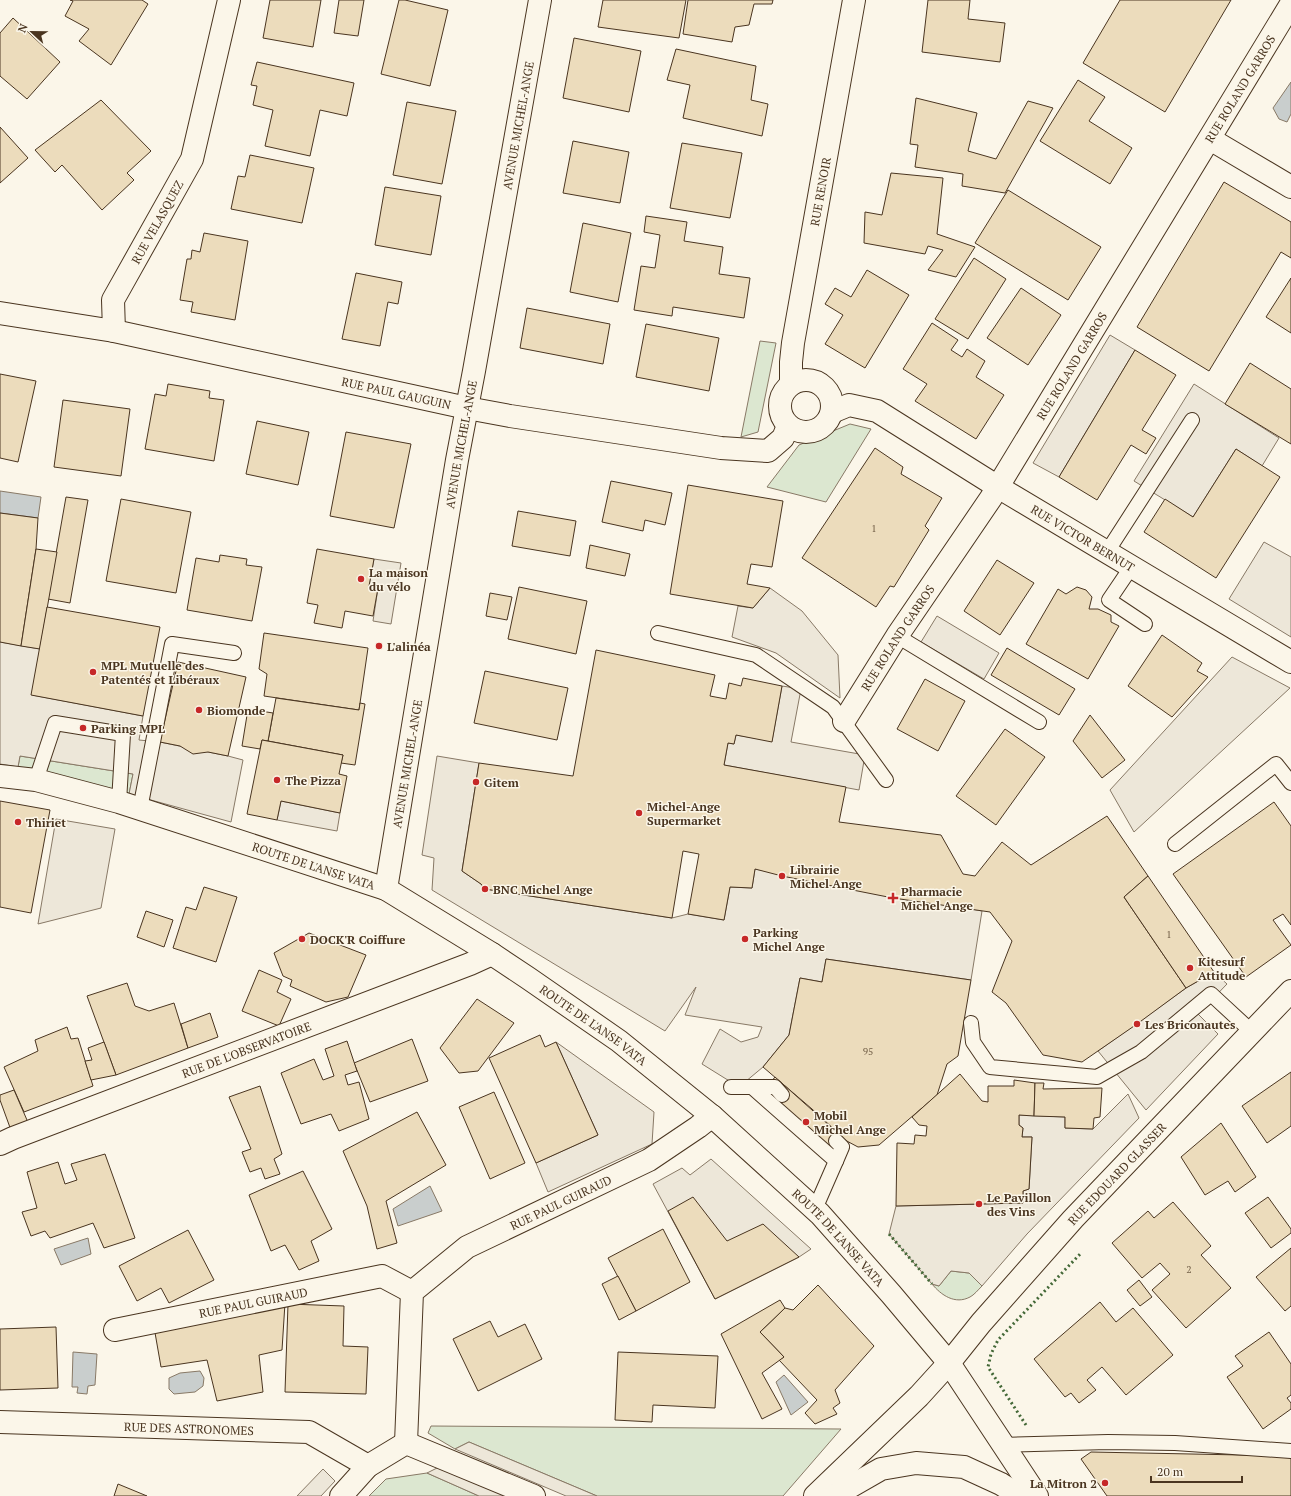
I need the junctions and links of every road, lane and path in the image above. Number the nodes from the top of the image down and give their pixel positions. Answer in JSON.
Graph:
{"nodes":[{"id":1,"x":229,"y":0,"type":"edge"},
{"id":2,"x":540,"y":0,"type":"edge"},
{"id":3,"x":854,"y":0,"type":"edge"},
{"id":4,"x":1291,"y":4,"type":"edge"},
{"id":5,"x":1210,"y":139,"type":"junction"},
{"id":6,"x":1291,"y":187,"type":"edge"},
{"id":7,"x":0,"y":313,"type":"edge"},
{"id":8,"x":114,"y":331,"type":"junction"},
{"id":9,"x":791,"y":384,"type":"junction"},
{"id":10,"x":467,"y":408,"type":"junction"},
{"id":11,"x":832,"y":412,"type":"junction"},
{"id":12,"x":1192,"y":420,"type":"dead end"},
{"id":13,"x":788,"y":426,"type":"junction"},
{"id":14,"x":998,"y":487,"type":"junction"},
{"id":15,"x":1107,"y":552,"type":"junction"},
{"id":16,"x":1132,"y":566,"type":"junction"},
{"id":17,"x":1145,"y":624,"type":"dead end"},
{"id":18,"x":658,"y":633,"type":"dead end"},
{"id":19,"x":897,"y":636,"type":"junction"},
{"id":20,"x":234,"y":653,"type":"dead end"},
{"id":21,"x":1291,"y":662,"type":"edge"},
{"id":22,"x":844,"y":721,"type":"junction"},
{"id":23,"x":1039,"y":722,"type":"dead end"},
{"id":24,"x":0,"y":776,"type":"edge"},
{"id":25,"x":36,"y":780,"type":"junction"},
{"id":26,"x":886,"y":780,"type":"dead end"},
{"id":27,"x":1291,"y":783,"type":"edge"},
{"id":28,"x":119,"y":802,"type":"junction"},
{"id":29,"x":140,"y":809,"type":"junction"},
{"id":30,"x":1175,"y":844,"type":"dead end"},
{"id":31,"x":386,"y":890,"type":"junction"},
{"id":32,"x":492,"y":954,"type":"junction"},
{"id":33,"x":1291,"y":991,"type":"edge"},
{"id":34,"x":971,"y":1023,"type":"dead end"},
{"id":35,"x":1251,"y":1031,"type":"junction"},
{"id":36,"x":732,"y":1087,"type":"dead end"},
{"id":37,"x":752,"y":1087,"type":"junction"},
{"id":38,"x":782,"y":1095,"type":"dead end"},
{"id":39,"x":712,"y":1116,"type":"junction"},
{"id":40,"x":836,"y":1141,"type":"dead end"},
{"id":41,"x":0,"y":1144,"type":"edge"},
{"id":42,"x":836,"y":1161,"type":"junction"},
{"id":43,"x":815,"y":1209,"type":"junction"},
{"id":44,"x":412,"y":1292,"type":"junction"},
{"id":45,"x":115,"y":1330,"type":"dead end"},
{"id":46,"x":949,"y":1363,"type":"junction"},
{"id":47,"x":0,"y":1422,"type":"edge"},
{"id":48,"x":406,"y":1443,"type":"junction"},
{"id":49,"x":1002,"y":1445,"type":"junction"},
{"id":50,"x":1291,"y":1451,"type":"edge"},
{"id":51,"x":368,"y":1466,"type":"junction"},
{"id":52,"x":341,"y":1496,"type":"edge"},
{"id":53,"x":534,"y":1496,"type":"edge"},
{"id":54,"x":815,"y":1496,"type":"edge"},
{"id":55,"x":834,"y":1496,"type":"edge"},
{"id":56,"x":1020,"y":1496,"type":"edge"},
{"id":57,"x":1037,"y":1496,"type":"edge"}],
"edges":[{"from":1,"to":8,"type":"street","name":"RUE VELASQUEZ"},
{"from":2,"to":10,"type":"street","name":"AVENUE MICHEL-ANGE"},
{"from":3,"to":9,"type":"street","name":"RUE RENOIR"},
{"from":4,"to":5,"type":"street","name":"RUE ROLAND GARROS"},
{"from":5,"to":6,"type":"street"},
{"from":5,"to":14,"type":"street","name":"RUE ROLAND GARROS"},
{"from":7,"to":8,"type":"street"},
{"from":8,"to":10,"type":"street","name":"RUE PAUL GAUGUIN"},
{"from":9,"to":11,"type":"street"},
{"from":9,"to":13,"type":"street"},
{"from":10,"to":13,"type":"street","name":"RUE PAUL GAUGUIN"},
{"from":10,"to":31,"type":"street","name":"AVENUE MICHEL-ANGE"},
{"from":11,"to":13,"type":"street"},
{"from":11,"to":14,"type":"street","name":"RUE VICTOR BERNUT"},
{"from":12,"to":15,"type":"lane"},
{"from":14,"to":15,"type":"street","name":"RUE VICTOR BERNUT"},
{"from":14,"to":19,"type":"street","name":"RUE ROLAND GARROS"},
{"from":15,"to":16,"type":"street","name":"RUE VICTOR BERNUT"},
{"from":16,"to":17,"type":"lane"},
{"from":16,"to":21,"type":"street","name":"RUE VICTOR BERNUT"},
{"from":18,"to":22,"type":"lane"},
{"from":19,"to":22,"type":"street","name":"RUE ROLAND GARROS"},
{"from":19,"to":23,"type":"lane"},
{"from":20,"to":29,"type":"lane"},
{"from":22,"to":26,"type":"lane"},
{"from":24,"to":25,"type":"street","name":"ROUTE DE L'ANSE VATA"},
{"from":25,"to":28,"type":"street","name":"ROUTE DE L'ANSE VATA"},
{"from":25,"to":28,"type":"lane"},
{"from":27,"to":30,"type":"lane"},
{"from":28,"to":29,"type":"street","name":"ROUTE DE L'ANSE VATA"},
{"from":29,"to":31,"type":"street","name":"ROUTE DE L'ANSE VATA"},
{"from":31,"to":32,"type":"street","name":"ROUTE DE L'ANSE VATA"},
{"from":32,"to":39,"type":"street","name":"ROUTE DE L'ANSE VATA"},
{"from":32,"to":41,"type":"street","name":"RUE DE L'OBSERVATOIRE"},
{"from":33,"to":35,"type":"street","name":"RUE EDOUARD GLASSER"},
{"from":34,"to":35,"type":"lane"},
{"from":35,"to":46,"type":"street","name":"RUE EDOUARD GLASSER"},
{"from":36,"to":37,"type":"lane"},
{"from":37,"to":38,"type":"lane"},
{"from":37,"to":42,"type":"lane"},
{"from":39,"to":43,"type":"street","name":"ROUTE DE L'ANSE VATA"},
{"from":39,"to":44,"type":"street","name":"RUE PAUL GUIRAUD"},
{"from":40,"to":42,"type":"lane"},
{"from":42,"to":43,"type":"lane"},
{"from":43,"to":46,"type":"street","name":"ROUTE DE L'ANSE VATA"},
{"from":44,"to":45,"type":"street","name":"RUE PAUL GUIRAUD"},
{"from":44,"to":48,"type":"street"},
{"from":46,"to":49,"type":"street","name":"ROUTE DE L'ANSE VATA"},
{"from":46,"to":54,"type":"street","name":"RUE EDOUARD GLASSER"},
{"from":47,"to":51,"type":"street","name":"RUE DES ASTRONOMES"},
{"from":48,"to":51,"type":"street"},
{"from":48,"to":53,"type":"street"},
{"from":49,"to":50,"type":"lane"},
{"from":49,"to":57,"type":"street","name":"ROUTE DE L'ANSE VATA"},
{"from":51,"to":52,"type":"street"},
{"from":55,"to":56,"type":"street"}]}
